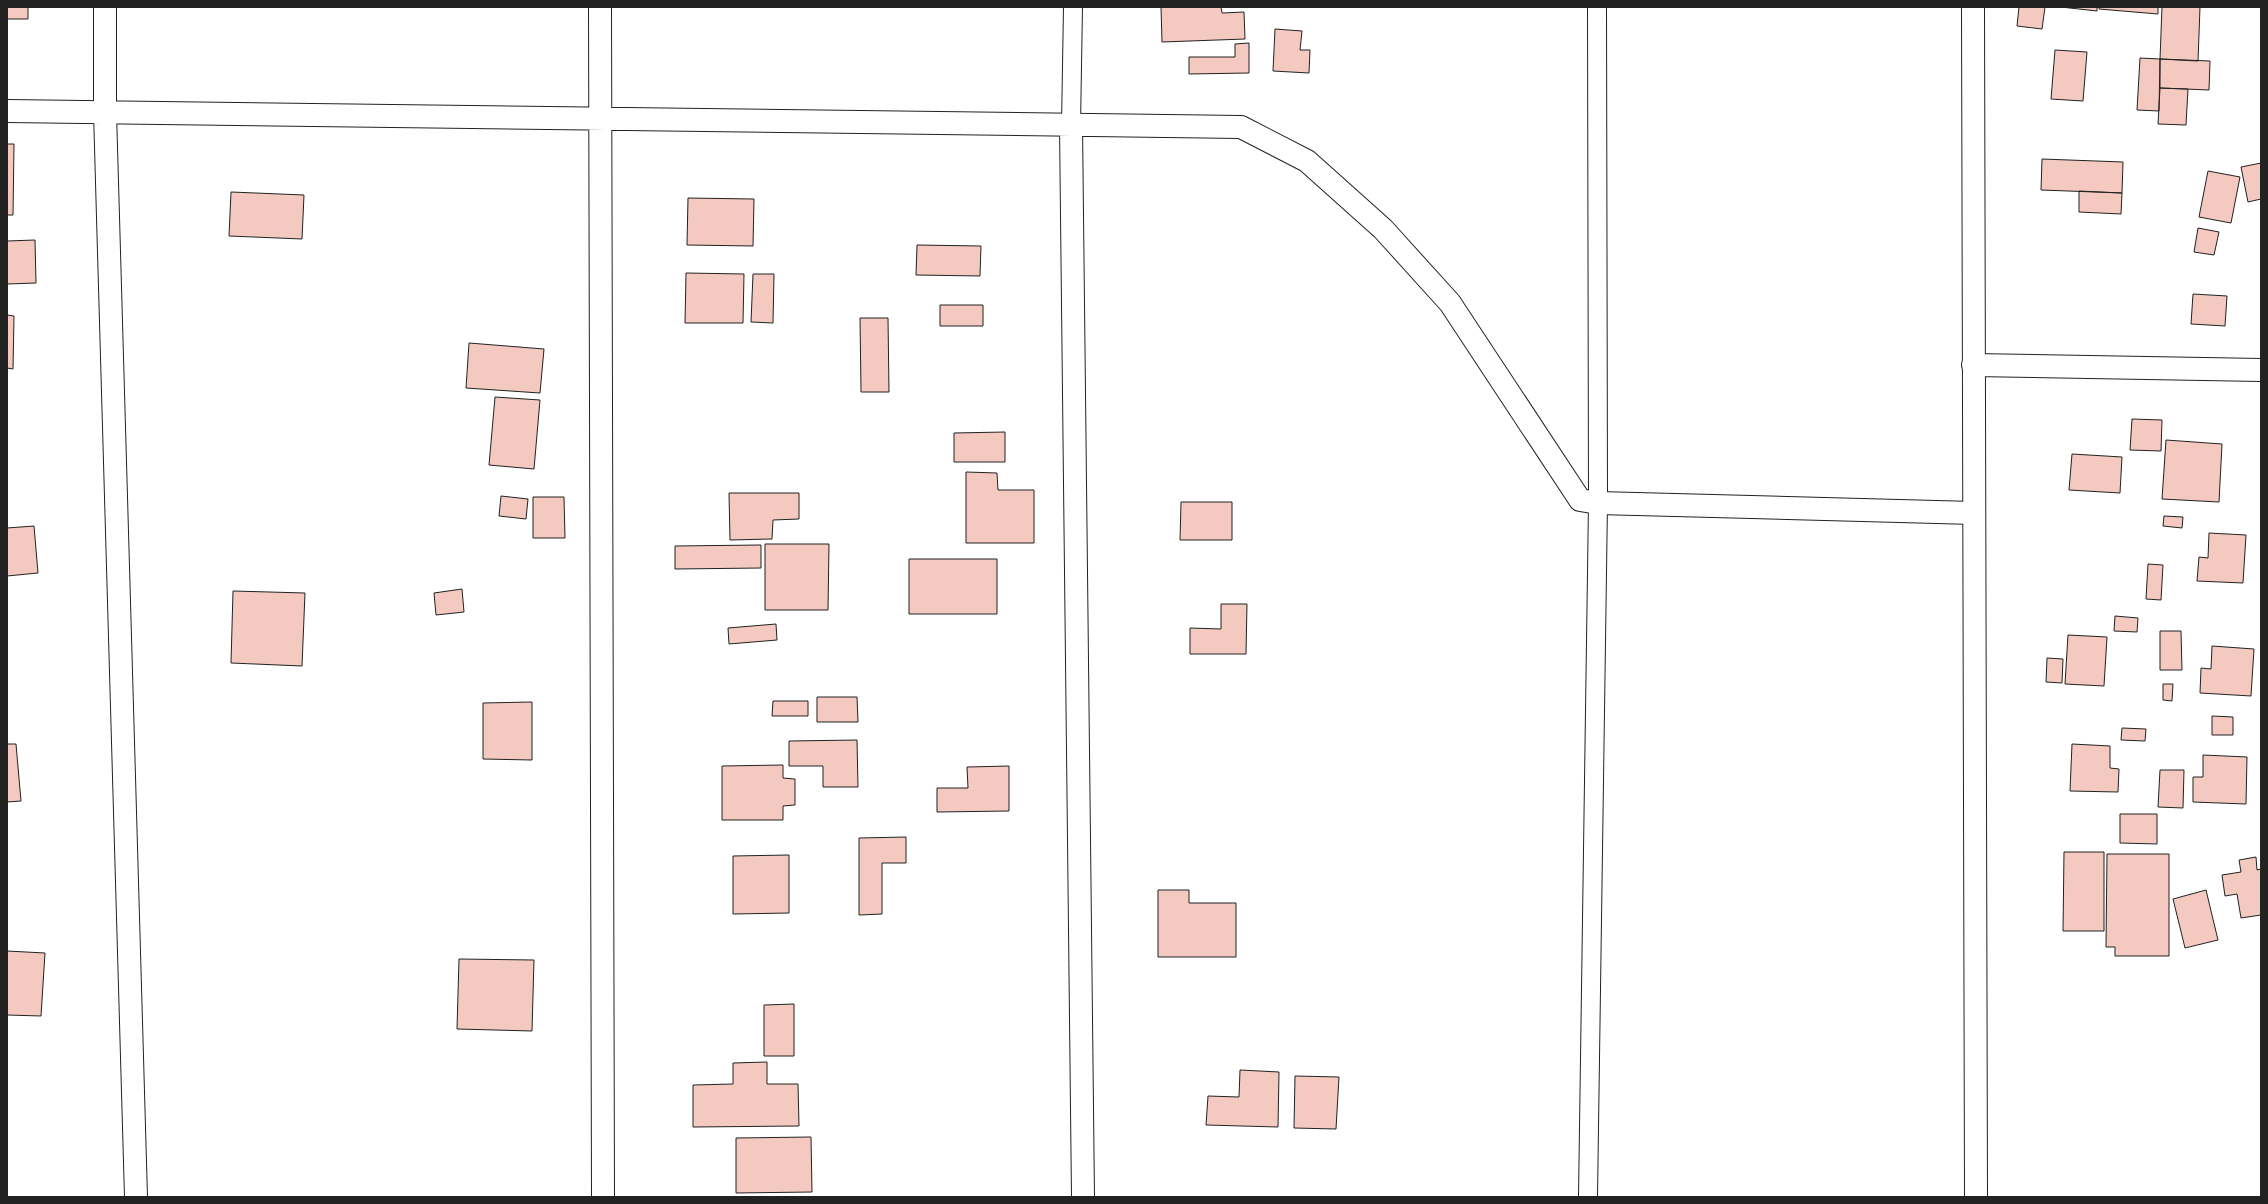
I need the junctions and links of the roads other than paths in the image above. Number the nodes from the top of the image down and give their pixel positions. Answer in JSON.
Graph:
{"nodes":[{"id":1,"x":105,"y":7,"type":"edge"},
{"id":2,"x":600,"y":7,"type":"edge"},
{"id":3,"x":1073,"y":7,"type":"edge"},
{"id":4,"x":1597,"y":7,"type":"edge"},
{"id":5,"x":1973,"y":7,"type":"edge"},
{"id":6,"x":7,"y":110,"type":"edge"},
{"id":7,"x":105,"y":112,"type":"junction"},
{"id":8,"x":601,"y":118,"type":"junction"},
{"id":9,"x":1071,"y":125,"type":"junction"},
{"id":10,"x":1974,"y":365,"type":"junction"},
{"id":11,"x":2261,"y":370,"type":"edge"},
{"id":12,"x":1598,"y":503,"type":"junction"},
{"id":13,"x":1974,"y":513,"type":"junction"},
{"id":14,"x":136,"y":1197,"type":"edge"},
{"id":15,"x":604,"y":1197,"type":"edge"},
{"id":16,"x":1083,"y":1197,"type":"edge"},
{"id":17,"x":1588,"y":1197,"type":"edge"},
{"id":18,"x":1976,"y":1197,"type":"edge"}],
"edges":[{"from":1,"to":7,"type":"street"},
{"from":2,"to":8,"type":"street"},
{"from":3,"to":9,"type":"lane"},
{"from":4,"to":12,"type":"lane"},
{"from":5,"to":10,"type":"street"},
{"from":6,"to":7,"type":"street"},
{"from":7,"to":8,"type":"street"},
{"from":7,"to":14,"type":"street"},
{"from":8,"to":9,"type":"street"},
{"from":8,"to":15,"type":"street"},
{"from":9,"to":12,"type":"street"},
{"from":9,"to":16,"type":"street"},
{"from":10,"to":11,"type":"street"},
{"from":10,"to":13,"type":"street"},
{"from":12,"to":13,"type":"street"},
{"from":12,"to":17,"type":"lane"},
{"from":13,"to":18,"type":"street"}]}
